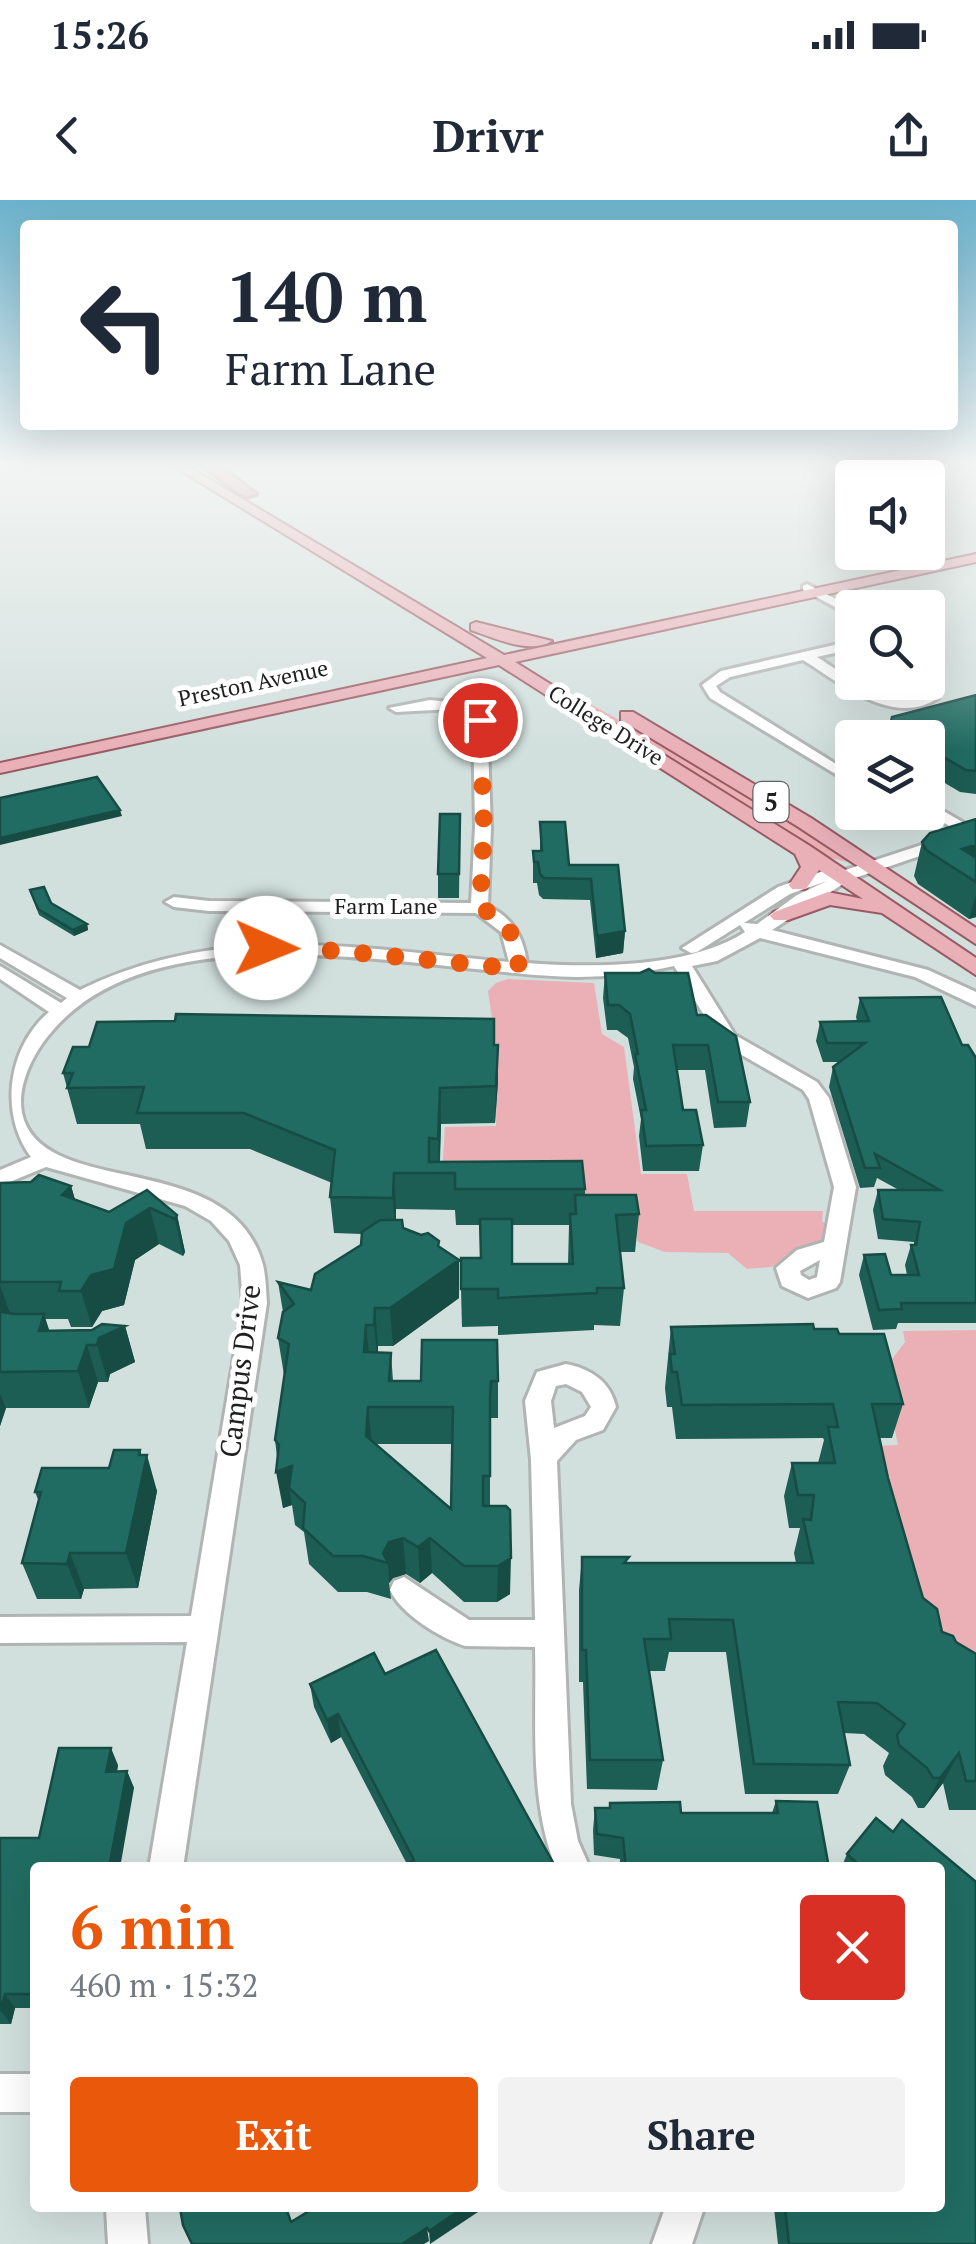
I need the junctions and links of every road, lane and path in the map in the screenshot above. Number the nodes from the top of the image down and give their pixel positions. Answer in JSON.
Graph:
{"nodes":[{"id":1,"x":333,"y":559,"type":"edge"},
{"id":2,"x":361,"y":559,"type":"edge"},
{"id":3,"x":955,"y":559,"type":"edge"},
{"id":4,"x":812,"y":590,"type":"junction"},
{"id":5,"x":835,"y":603,"type":"edge"},
{"id":6,"x":416,"y":610,"type":"junction"},
{"id":7,"x":476,"y":627,"type":"junction"},
{"id":8,"x":452,"y":631,"type":"junction"},
{"id":9,"x":565,"y":643,"type":"junction"},
{"id":10,"x":835,"y":649,"type":"edge"},
{"id":11,"x":508,"y":655,"type":"junction"},
{"id":12,"x":806,"y":656,"type":"junction"},
{"id":13,"x":548,"y":662,"type":"dead end"},
{"id":14,"x":448,"y":664,"type":"junction"},
{"id":15,"x":835,"y":673,"type":"edge"},
{"id":16,"x":543,"y":686,"type":"junction"},
{"id":17,"x":336,"y":696,"type":"junction"},
{"id":18,"x":896,"y":700,"type":"edge"},
{"id":19,"x":922,"y":700,"type":"edge"},
{"id":20,"x":396,"y":708,"type":"dead end"},
{"id":21,"x":0,"y":759,"type":"edge"},
{"id":22,"x":0,"y":768,"type":"edge"},
{"id":23,"x":835,"y":769,"type":"edge"},
{"id":24,"x":945,"y":818,"type":"edge"},
{"id":25,"x":974,"y":836,"type":"edge"},
{"id":26,"x":803,"y":850,"type":"junction"},
{"id":27,"x":872,"y":867,"type":"junction"},
{"id":28,"x":843,"y":876,"type":"junction"},
{"id":29,"x":799,"y":885,"type":"junction"},
{"id":30,"x":174,"y":902,"type":"dead end"},
{"id":31,"x":480,"y":908,"type":"junction"},
{"id":32,"x":781,"y":916,"type":"junction"},
{"id":33,"x":738,"y":922,"type":"junction"},
{"id":34,"x":759,"y":932,"type":"junction"},
{"id":35,"x":976,"y":938,"type":"edge"},
{"id":36,"x":940,"y":944,"type":"junction"},
{"id":37,"x":0,"y":950,"type":"edge"},
{"id":38,"x":679,"y":960,"type":"junction"},
{"id":39,"x":976,"y":968,"type":"edge"},
{"id":40,"x":519,"y":969,"type":"junction"},
{"id":41,"x":0,"y":971,"type":"edge"},
{"id":42,"x":78,"y":997,"type":"junction"},
{"id":43,"x":976,"y":1000,"type":"edge"},
{"id":44,"x":58,"y":1010,"type":"junction"},
{"id":45,"x":46,"y":1158,"type":"junction"},
{"id":46,"x":0,"y":1179,"type":"edge"},
{"id":47,"x":837,"y":1246,"type":"junction"},
{"id":48,"x":540,"y":1421,"type":"junction"},
{"id":49,"x":571,"y":1430,"type":"junction"},
{"id":50,"x":544,"y":1460,"type":"junction"},
{"id":51,"x":404,"y":1590,"type":"dead end"},
{"id":52,"x":0,"y":1630,"type":"edge"},
{"id":53,"x":204,"y":1630,"type":"junction"},
{"id":54,"x":550,"y":1634,"type":"junction"},
{"id":55,"x":167,"y":1862,"type":"edge"},
{"id":56,"x":571,"y":1862,"type":"edge"},
{"id":57,"x":0,"y":2093,"type":"edge"},
{"id":58,"x":30,"y":2093,"type":"edge"},
{"id":59,"x":126,"y":2212,"type":"edge"},
{"id":60,"x":684,"y":2212,"type":"edge"},
{"id":61,"x":128,"y":2244,"type":"edge"},
{"id":62,"x":672,"y":2244,"type":"edge"}],
"edges":[{"from":1,"to":6,"type":"main road","name":"College Drive","number":"5"},
{"from":2,"to":7,"type":"main road","name":"College Drive","number":"5"},
{"from":3,"to":4,"type":"main road"},
{"from":4,"to":5,"type":"street"},
{"from":4,"to":9,"type":"main road"},
{"from":6,"to":8,"type":"main road","name":"College Drive","number":"5"},
{"from":6,"to":11,"type":"main road"},
{"from":7,"to":9,"type":"main road"},
{"from":7,"to":11,"type":"main road","name":"College Drive","number":"5"},
{"from":8,"to":11,"type":"main road","name":"College Drive","number":"5"},
{"from":8,"to":14,"type":"main road"},
{"from":9,"to":11,"type":"main road"},
{"from":9,"to":13,"type":"main road"},
{"from":10,"to":12,"type":"street"},
{"from":11,"to":14,"type":"main road","name":"Preston Avenue"},
{"from":11,"to":16,"type":"main road","name":"College Drive","number":"5"},
{"from":11,"to":17,"type":"main road","name":"Preston Avenue"},
{"from":11,"to":27,"type":"main road","name":"College Drive","number":"5"},
{"from":12,"to":15,"type":"street"},
{"from":12,"to":23,"type":"street"},
{"from":14,"to":21,"type":"main road","name":"Preston Avenue"},
{"from":16,"to":17,"type":"main road"},
{"from":16,"to":26,"type":"main road","name":"College Drive","number":"5"},
{"from":17,"to":22,"type":"main road","name":"Preston Avenue"},
{"from":18,"to":19,"type":"street"},
{"from":20,"to":31,"type":"street"},
{"from":24,"to":25,"type":"street"},
{"from":25,"to":27,"type":"street"},
{"from":26,"to":28,"type":"main road","name":"College Drive","number":"5"},
{"from":26,"to":29,"type":"main road"},
{"from":27,"to":28,"type":"street"},
{"from":27,"to":35,"type":"main road","name":"College Drive","number":"5"},
{"from":28,"to":29,"type":"street"},
{"from":28,"to":32,"type":"street"},
{"from":28,"to":36,"type":"main road","name":"College Drive","number":"5"},
{"from":29,"to":33,"type":"street"},
{"from":30,"to":31,"type":"street","name":"Farm Lane"},
{"from":31,"to":40,"type":"street"},
{"from":32,"to":34,"type":"street"},
{"from":32,"to":36,"type":"main road"},
{"from":33,"to":34,"type":"street"},
{"from":33,"to":38,"type":"street"},
{"from":34,"to":38,"type":"street"},
{"from":34,"to":43,"type":"street"},
{"from":36,"to":39,"type":"main road","name":"College Drive","number":"5"},
{"from":37,"to":42,"type":"street"},
{"from":38,"to":40,"type":"street"},
{"from":38,"to":47,"type":"street"},
{"from":40,"to":42,"type":"street"},
{"from":41,"to":44,"type":"street"},
{"from":42,"to":44,"type":"street"},
{"from":44,"to":45,"type":"street"},
{"from":45,"to":46,"type":"street"},
{"from":45,"to":53,"type":"street","name":"Campus Drive"},
{"from":47,"to":47,"type":"street"},
{"from":48,"to":49,"type":"street"},
{"from":48,"to":49,"type":"street"},
{"from":48,"to":50,"type":"street"},
{"from":49,"to":50,"type":"street"},
{"from":50,"to":54,"type":"street"},
{"from":51,"to":54,"type":"street"},
{"from":52,"to":53,"type":"street"},
{"from":53,"to":55,"type":"street","name":"Campus Drive"},
{"from":54,"to":56,"type":"street"},
{"from":57,"to":58,"type":"street"},
{"from":59,"to":61,"type":"street"},
{"from":60,"to":62,"type":"street"}]}
